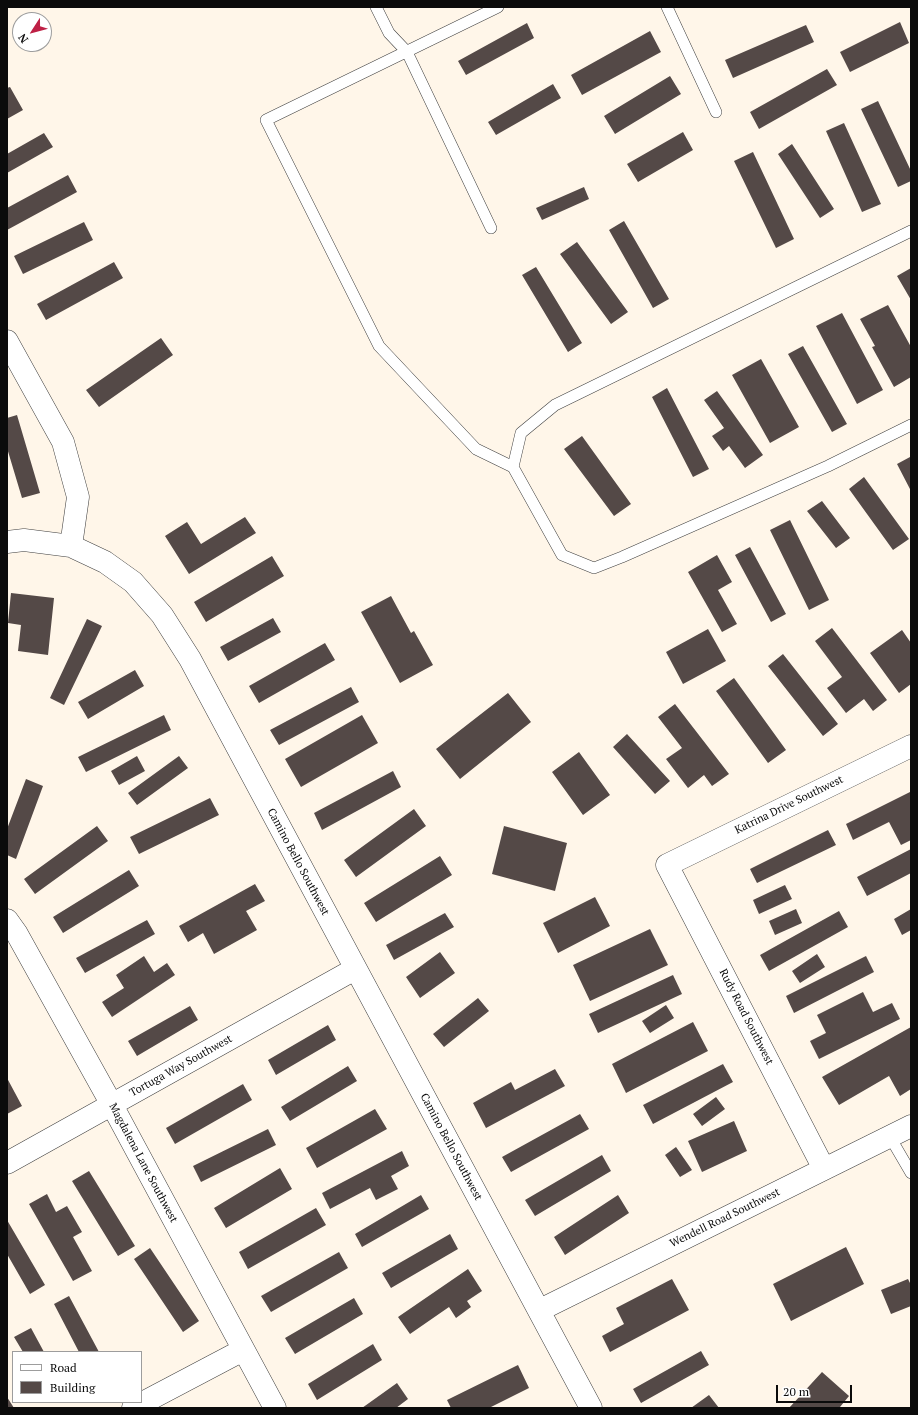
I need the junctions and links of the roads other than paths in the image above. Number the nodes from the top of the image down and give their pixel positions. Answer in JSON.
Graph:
{"nodes":[{"id":1,"x":376,"y":7,"type":"edge"},
{"id":2,"x":498,"y":7,"type":"edge"},
{"id":3,"x":667,"y":7,"type":"edge"},
{"id":4,"x":407,"y":52,"type":"junction"},
{"id":5,"x":716,"y":112,"type":"dead end"},
{"id":6,"x":491,"y":228,"type":"dead end"},
{"id":7,"x":911,"y":231,"type":"edge"},
{"id":8,"x":7,"y":341,"type":"edge"},
{"id":9,"x":911,"y":425,"type":"edge"},
{"id":10,"x":513,"y":467,"type":"junction"},
{"id":11,"x":7,"y":542,"type":"edge"},
{"id":12,"x":71,"y":546,"type":"junction"},
{"id":13,"x":911,"y":746,"type":"edge"},
{"id":14,"x":667,"y":865,"type":"joint"},
{"id":15,"x":7,"y":920,"type":"edge"},
{"id":16,"x":354,"y":968,"type":"junction"},
{"id":17,"x":112,"y":1105,"type":"junction"},
{"id":18,"x":911,"y":1126,"type":"edge"},
{"id":19,"x":890,"y":1136,"type":"junction"},
{"id":20,"x":7,"y":1163,"type":"edge"},
{"id":21,"x":824,"y":1169,"type":"junction"},
{"id":22,"x":911,"y":1173,"type":"edge"},
{"id":23,"x":540,"y":1310,"type":"junction"},
{"id":24,"x":243,"y":1350,"type":"junction"},
{"id":25,"x":133,"y":1408,"type":"edge"},
{"id":26,"x":275,"y":1408,"type":"edge"},
{"id":27,"x":591,"y":1408,"type":"edge"}],
"edges":[{"from":1,"to":4,"type":"lane"},
{"from":2,"to":4,"type":"lane"},
{"from":3,"to":5,"type":"lane"},
{"from":4,"to":6,"type":"lane"},
{"from":4,"to":10,"type":"lane"},
{"from":7,"to":10,"type":"lane"},
{"from":8,"to":12,"type":"street"},
{"from":9,"to":10,"type":"lane"},
{"from":11,"to":12,"type":"street","name":"Camino Bello Southwest"},
{"from":12,"to":16,"type":"street","name":"Camino Bello Southwest"},
{"from":13,"to":14,"type":"street","name":"Katrina Drive Southwest"},
{"from":14,"to":21,"type":"street","name":"Rudy Road Southwest"},
{"from":15,"to":17,"type":"street","name":"Magdalena Lane Southwest"},
{"from":16,"to":17,"type":"street","name":"Tortuga Way Southwest"},
{"from":16,"to":23,"type":"street","name":"Camino Bello Southwest"},
{"from":17,"to":20,"type":"street","name":"Tortuga Way Southwest"},
{"from":17,"to":24,"type":"street","name":"Magdalena Lane Southwest"},
{"from":18,"to":19,"type":"street","name":"Wendell Road Southwest"},
{"from":19,"to":21,"type":"street","name":"Wendell Road Southwest"},
{"from":19,"to":22,"type":"lane"},
{"from":21,"to":23,"type":"street","name":"Wendell Road Southwest"},
{"from":23,"to":27,"type":"street","name":"Camino Bello Southwest"},
{"from":24,"to":25,"type":"street"},
{"from":24,"to":26,"type":"street","name":"Magdalena Lane Southwest"}]}
